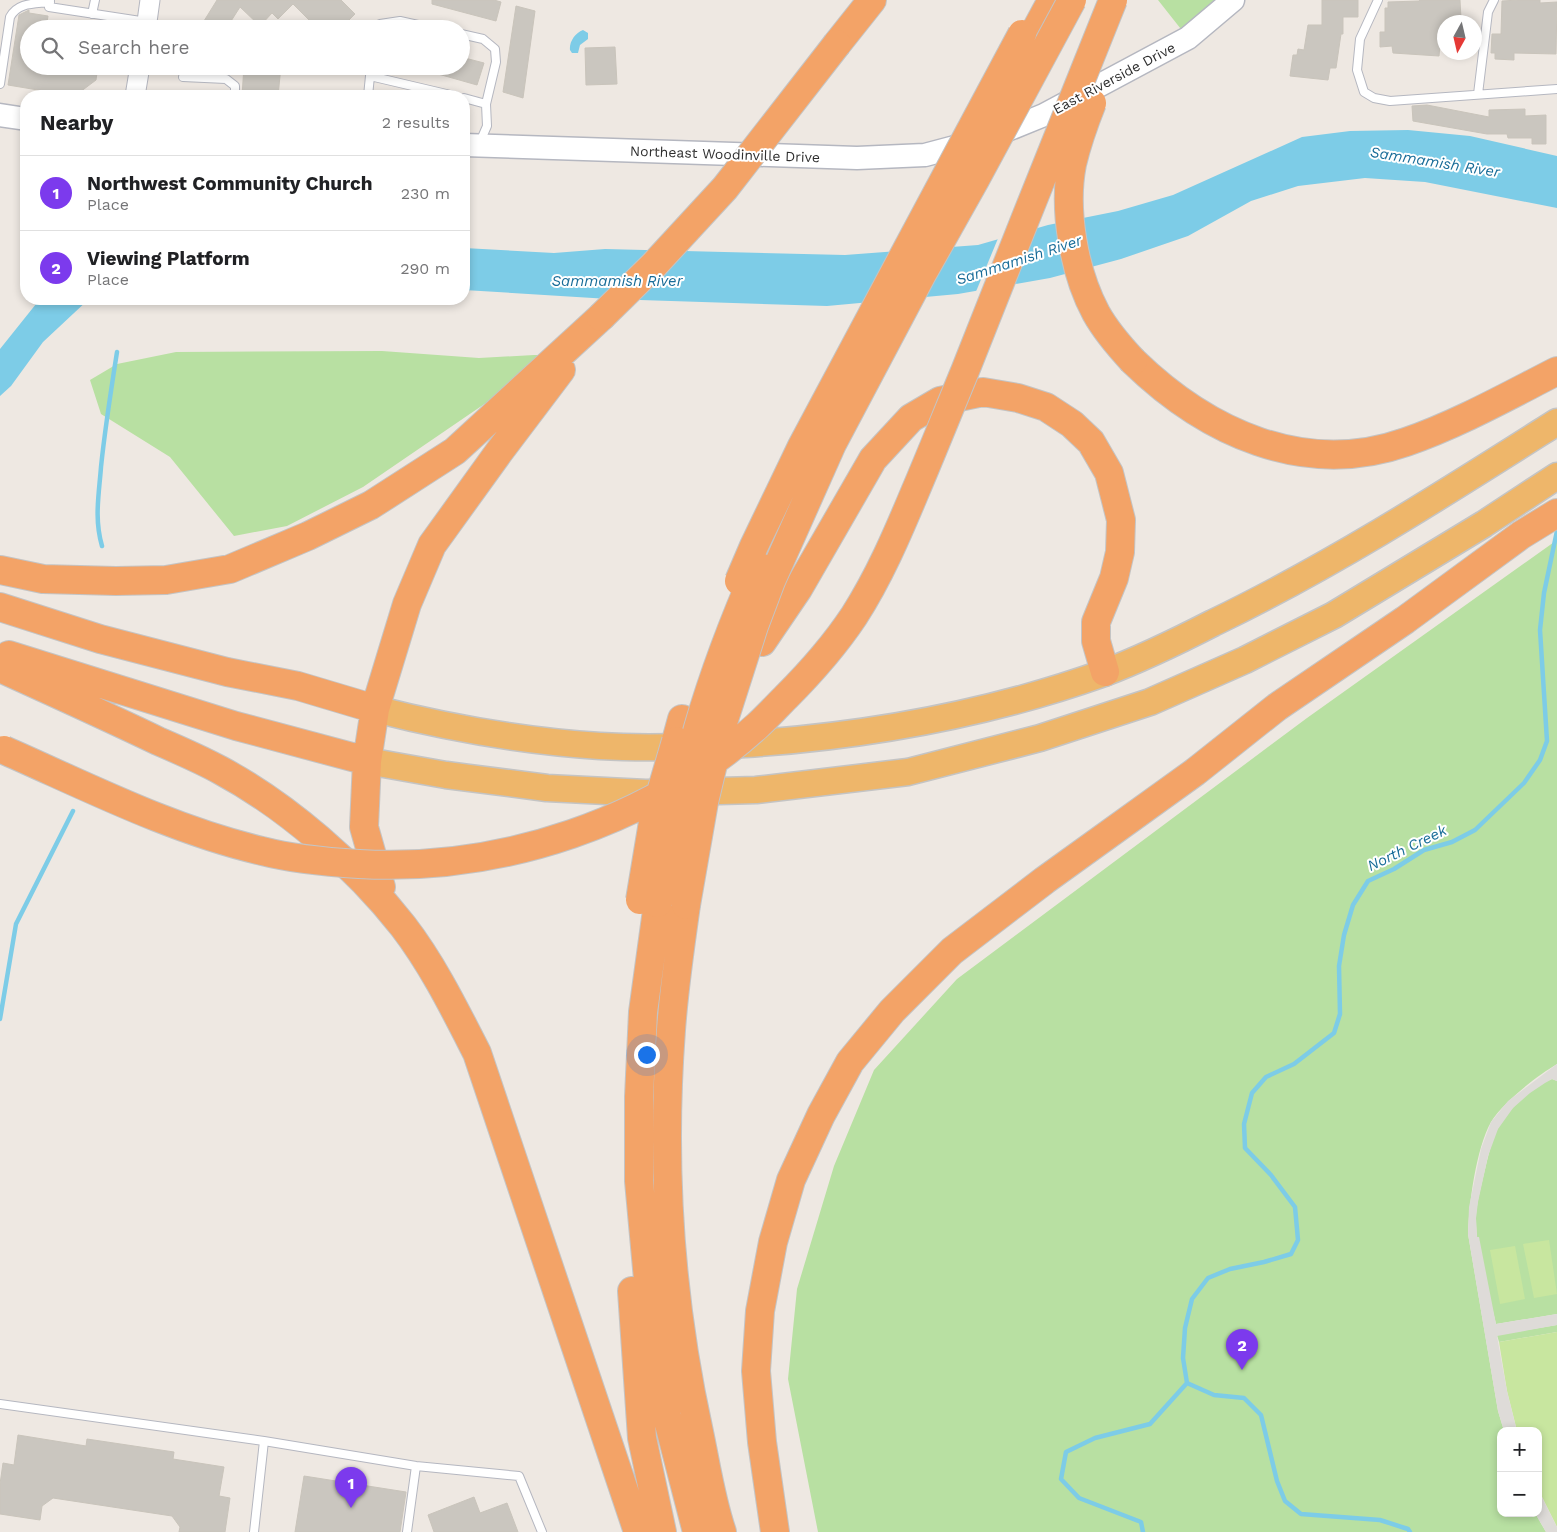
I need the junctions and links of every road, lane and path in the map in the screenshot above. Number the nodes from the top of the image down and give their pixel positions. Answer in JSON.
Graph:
{"nodes":[{"id":1,"x":95,"y":0,"type":"edge"},
{"id":2,"x":150,"y":0,"type":"edge"},
{"id":3,"x":872,"y":0,"type":"edge"},
{"id":4,"x":1038,"y":0,"type":"edge"},
{"id":5,"x":1052,"y":0,"type":"edge"},
{"id":6,"x":1113,"y":0,"type":"edge"},
{"id":7,"x":1131,"y":0,"type":"edge"},
{"id":8,"x":1232,"y":0,"type":"edge"},
{"id":9,"x":1378,"y":0,"type":"edge"},
{"id":10,"x":1494,"y":0,"type":"edge"},
{"id":11,"x":50,"y":1,"type":"edge"},
{"id":12,"x":1080,"y":2,"type":"edge"},
{"id":13,"x":92,"y":14,"type":"junction"},
{"id":14,"x":121,"y":20,"type":"edge"},
{"id":15,"x":147,"y":20,"type":"edge"},
{"id":16,"x":470,"y":36,"type":"edge"},
{"id":17,"x":1026,"y":37,"type":"junction"},
{"id":18,"x":138,"y":75,"type":"edge"},
{"id":19,"x":370,"y":76,"type":"joint"},
{"id":20,"x":182,"y":77,"type":"dead end"},
{"id":21,"x":0,"y":84,"type":"edge"},
{"id":22,"x":1557,"y":89,"type":"edge"},
{"id":23,"x":136,"y":90,"type":"edge"},
{"id":24,"x":235,"y":90,"type":"edge"},
{"id":25,"x":369,"y":90,"type":"edge"},
{"id":26,"x":430,"y":90,"type":"edge"},
{"id":27,"x":1478,"y":94,"type":"junction"},
{"id":28,"x":470,"y":100,"type":"edge"},
{"id":29,"x":486,"y":104,"type":"junction"},
{"id":30,"x":0,"y":115,"type":"edge"},
{"id":31,"x":20,"y":118,"type":"edge"},
{"id":32,"x":985,"y":140,"type":"joint"},
{"id":33,"x":471,"y":146,"type":"edge"},
{"id":34,"x":1557,"y":371,"type":"edge"},
{"id":35,"x":518,"y":407,"type":"junction"},
{"id":36,"x":1557,"y":422,"type":"edge"},
{"id":37,"x":1557,"y":476,"type":"edge"},
{"id":38,"x":1557,"y":513,"type":"edge"},
{"id":39,"x":0,"y":570,"type":"edge"},
{"id":40,"x":0,"y":607,"type":"edge"},
{"id":41,"x":762,"y":642,"type":"junction"},
{"id":42,"x":0,"y":652,"type":"edge"},
{"id":43,"x":0,"y":668,"type":"edge"},
{"id":44,"x":1105,"y":672,"type":"junction"},
{"id":45,"x":375,"y":710,"type":"junction"},
{"id":46,"x":2,"y":749,"type":"edge"},
{"id":47,"x":367,"y":761,"type":"junction"},
{"id":48,"x":649,"y":901,"type":"junction"},
{"id":49,"x":691,"y":907,"type":"junction"},
{"id":50,"x":403,"y":927,"type":"junction"},
{"id":51,"x":630,"y":1253,"type":"junction"},
{"id":52,"x":0,"y":1404,"type":"edge"},
{"id":53,"x":264,"y":1441,"type":"junction"},
{"id":54,"x":416,"y":1466,"type":"junction"},
{"id":55,"x":254,"y":1532,"type":"edge"},
{"id":56,"x":407,"y":1532,"type":"edge"},
{"id":57,"x":542,"y":1532,"type":"edge"},
{"id":58,"x":638,"y":1532,"type":"edge"},
{"id":59,"x":662,"y":1532,"type":"edge"},
{"id":60,"x":684,"y":1532,"type":"edge"},
{"id":61,"x":697,"y":1532,"type":"edge"},
{"id":62,"x":722,"y":1532,"type":"edge"},
{"id":63,"x":738,"y":1532,"type":"edge"},
{"id":64,"x":775,"y":1532,"type":"edge"}],
"edges":[{"from":1,"to":13,"type":"lane"},
{"from":2,"to":15,"type":"street"},
{"from":3,"to":35,"type":"highway","bridge":true},
{"from":4,"to":17,"type":"highway"},
{"from":5,"to":17,"type":"highway"},
{"from":6,"to":46,"type":"highway","bridge":true},
{"from":7,"to":34,"type":"highway","bridge":true},
{"from":8,"to":32,"type":"main road","name":"East Riverside Drive"},
{"from":9,"to":27,"type":"lane"},
{"from":10,"to":27,"type":"lane"},
{"from":11,"to":13,"type":"lane"},
{"from":11,"to":21,"type":"lane"},
{"from":12,"to":41,"type":"highway"},
{"from":12,"to":49,"type":"highway","bridge":true},
{"from":13,"to":14,"type":"lane"},
{"from":16,"to":29,"type":"lane"},
{"from":17,"to":48,"type":"highway","bridge":true},
{"from":18,"to":23,"type":"street"},
{"from":19,"to":25,"type":"lane"},
{"from":19,"to":26,"type":"lane"},
{"from":20,"to":24,"type":"lane"},
{"from":22,"to":27,"type":"lane"},
{"from":28,"to":29,"type":"lane"},
{"from":29,"to":33,"type":"lane"},
{"from":30,"to":31,"type":"main road"},
{"from":32,"to":33,"type":"main road","name":"Northeast Woodinville Drive"},
{"from":35,"to":39,"type":"highway"},
{"from":35,"to":45,"type":"highway"},
{"from":36,"to":44,"type":"highway"},
{"from":37,"to":47,"type":"highway"},
{"from":38,"to":64,"type":"highway"},
{"from":40,"to":45,"type":"highway"},
{"from":41,"to":44,"type":"highway"},
{"from":41,"to":49,"type":"highway"},
{"from":42,"to":47,"type":"highway"},
{"from":43,"to":50,"type":"highway"},
{"from":44,"to":45,"type":"highway"},
{"from":45,"to":47,"type":"highway"},
{"from":47,"to":50,"type":"highway"},
{"from":48,"to":51,"type":"highway"},
{"from":48,"to":61,"type":"highway"},
{"from":49,"to":62,"type":"highway"},
{"from":49,"to":63,"type":"highway"},
{"from":50,"to":58,"type":"highway"},
{"from":51,"to":59,"type":"highway"},
{"from":51,"to":60,"type":"highway"},
{"from":52,"to":53,"type":"lane"},
{"from":53,"to":54,"type":"lane"},
{"from":53,"to":55,"type":"lane"},
{"from":54,"to":56,"type":"lane"},
{"from":54,"to":57,"type":"lane"}]}
